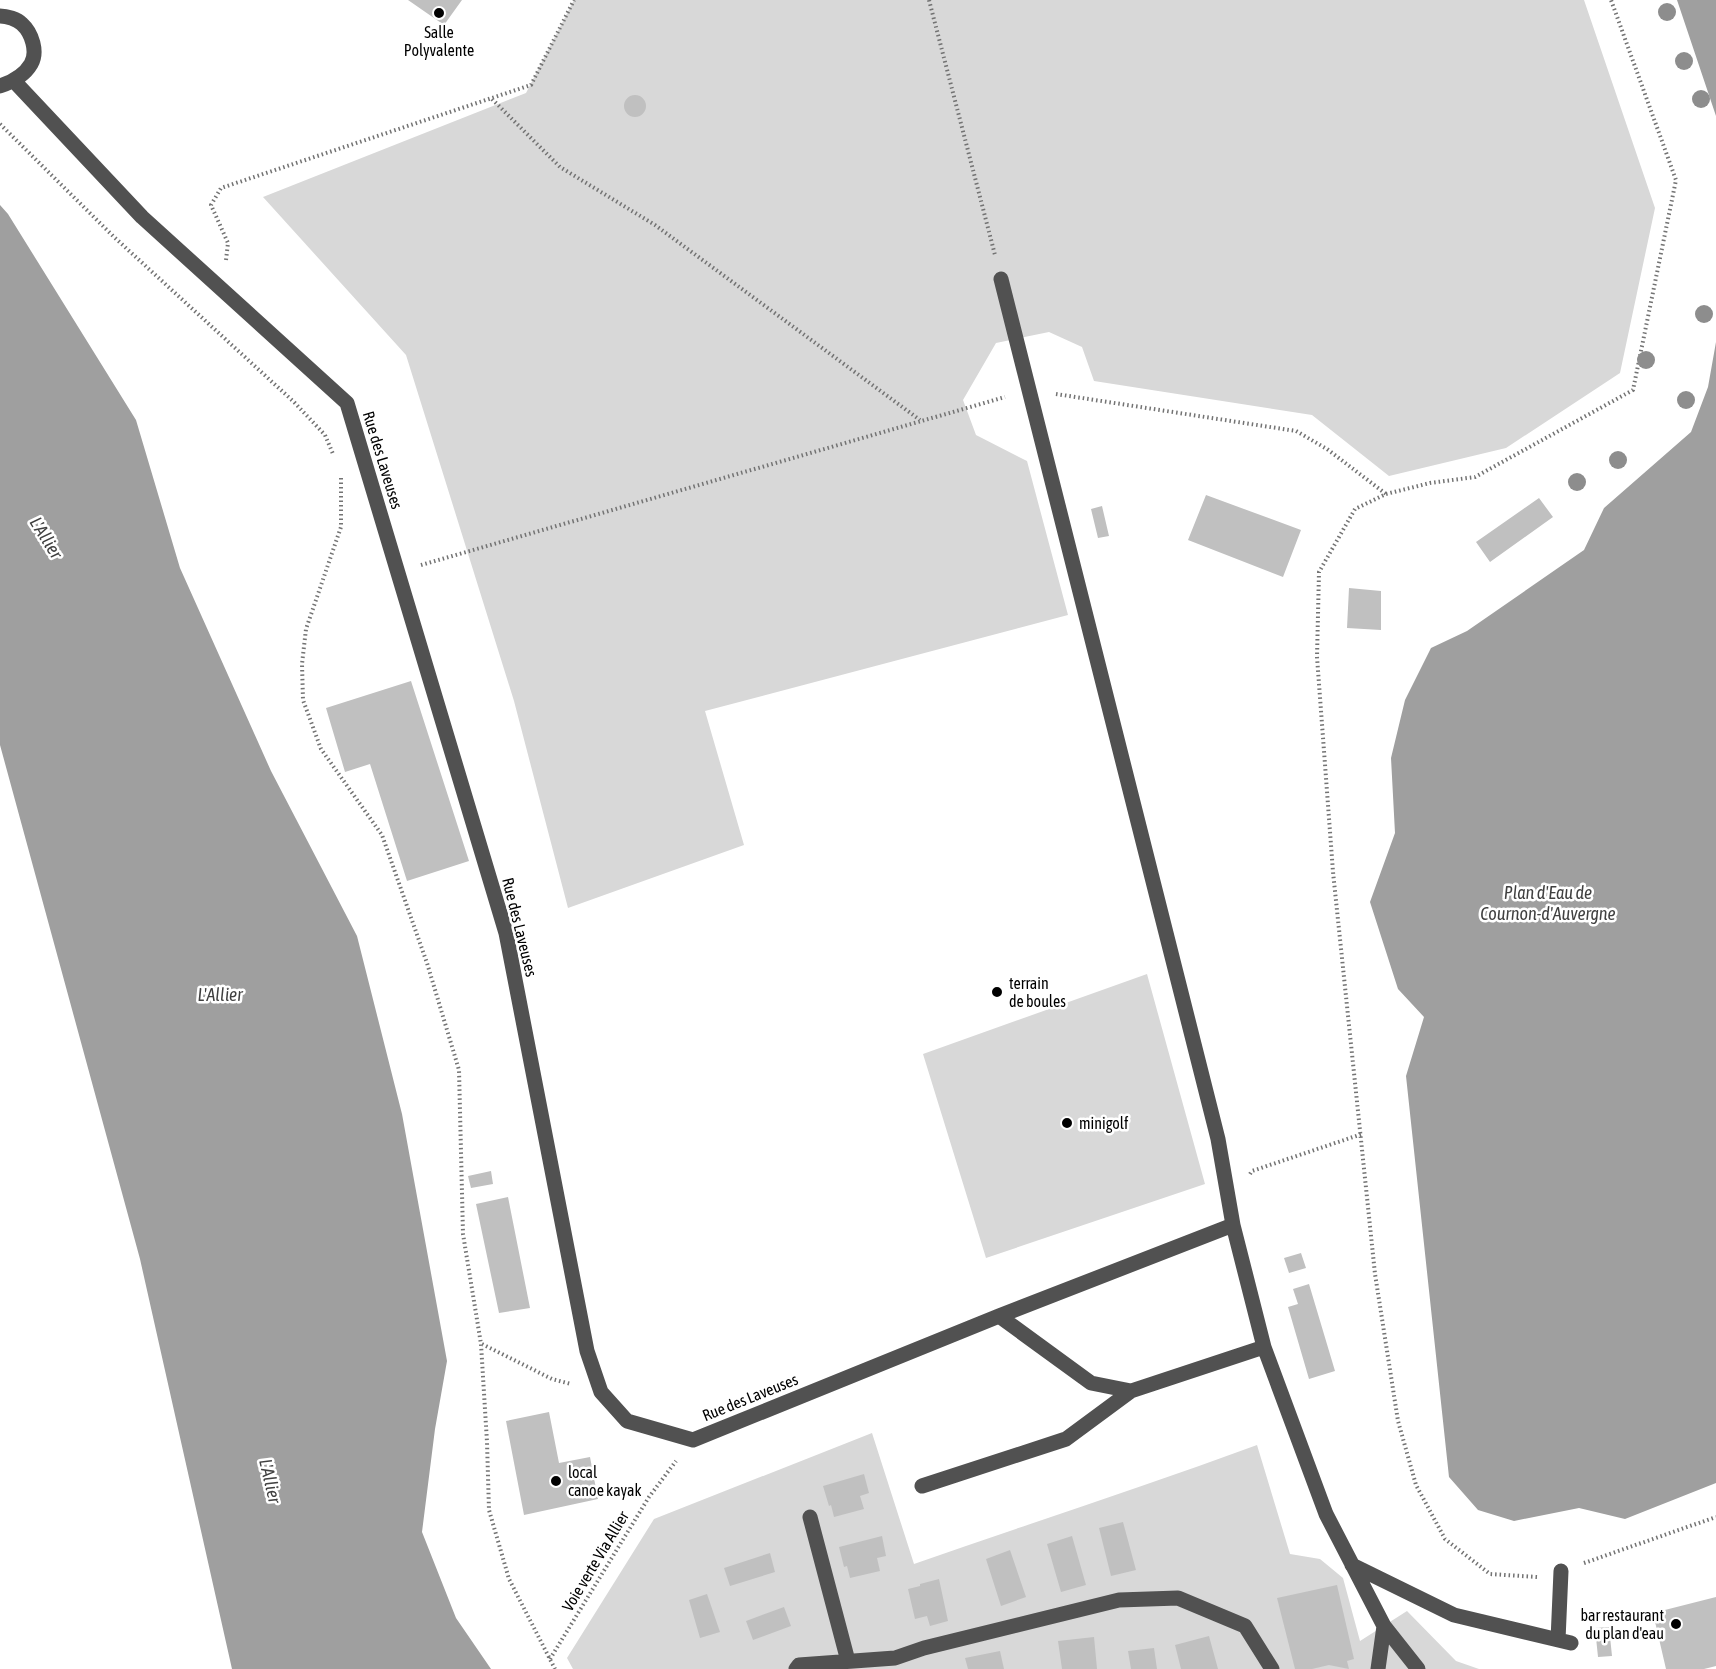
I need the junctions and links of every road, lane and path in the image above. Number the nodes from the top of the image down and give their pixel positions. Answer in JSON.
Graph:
{"nodes":[{"id":1,"x":7,"y":0,"type":"edge"},
{"id":2,"x":574,"y":0,"type":"edge"},
{"id":3,"x":929,"y":0,"type":"edge"},
{"id":4,"x":1611,"y":0,"type":"edge"},
{"id":5,"x":2,"y":16,"type":"edge"},
{"id":6,"x":7,"y":84,"type":"edge"},
{"id":7,"x":492,"y":99,"type":"junction"},
{"id":8,"x":0,"y":123,"type":"edge"},
{"id":9,"x":210,"y":279,"type":"junction"},
{"id":10,"x":1001,"y":279,"type":"joint"},
{"id":11,"x":1028,"y":390,"type":"junction"},
{"id":12,"x":921,"y":421,"type":"junction"},
{"id":13,"x":337,"y":464,"type":"dead end"},
{"id":14,"x":341,"y":473,"type":"dead end"},
{"id":15,"x":1386,"y":494,"type":"junction"},
{"id":16,"x":398,"y":572,"type":"junction"},
{"id":17,"x":1362,"y":1134,"type":"junction"},
{"id":18,"x":1248,"y":1182,"type":"dead end"},
{"id":19,"x":1233,"y":1225,"type":"junction"},
{"id":20,"x":999,"y":1316,"type":"junction"},
{"id":21,"x":481,"y":1344,"type":"junction"},
{"id":22,"x":1264,"y":1347,"type":"junction"},
{"id":23,"x":1131,"y":1391,"type":"junction"},
{"id":24,"x":601,"y":1392,"type":"junction"},
{"id":25,"x":693,"y":1440,"type":"junction"},
{"id":26,"x":922,"y":1486,"type":"dead end"},
{"id":27,"x":810,"y":1517,"type":"dead end"},
{"id":28,"x":1716,"y":1517,"type":"edge"},
{"id":29,"x":1352,"y":1565,"type":"junction"},
{"id":30,"x":1561,"y":1571,"type":"junction"},
{"id":31,"x":1384,"y":1626,"type":"junction"},
{"id":32,"x":549,"y":1660,"type":"junction"},
{"id":33,"x":848,"y":1661,"type":"junction"},
{"id":34,"x":555,"y":1669,"type":"edge"},
{"id":35,"x":796,"y":1669,"type":"edge"},
{"id":36,"x":1272,"y":1669,"type":"edge"},
{"id":37,"x":1378,"y":1669,"type":"edge"},
{"id":38,"x":1418,"y":1669,"type":"edge"}],
"edges":[{"from":1,"to":5,"type":"street"},
{"from":2,"to":7,"type":"path"},
{"from":3,"to":10,"type":"path"},
{"from":4,"to":15,"type":"path"},
{"from":5,"to":6,"type":"street"},
{"from":6,"to":9,"type":"street","name":"Rue des Laveuses"},
{"from":7,"to":9,"type":"path"},
{"from":7,"to":12,"type":"path"},
{"from":8,"to":13,"type":"path"},
{"from":9,"to":16,"type":"street","name":"Rue des Laveuses"},
{"from":10,"to":11,"type":"street"},
{"from":11,"to":12,"type":"path"},
{"from":11,"to":15,"type":"path"},
{"from":11,"to":19,"type":"street"},
{"from":12,"to":16,"type":"path"},
{"from":14,"to":21,"type":"path"},
{"from":15,"to":17,"type":"path"},
{"from":16,"to":24,"type":"street","name":"Rue des Laveuses"},
{"from":17,"to":18,"type":"path"},
{"from":17,"to":30,"type":"path"},
{"from":19,"to":20,"type":"street","name":"Rue des Laveuses"},
{"from":19,"to":22,"type":"street"},
{"from":20,"to":23,"type":"street"},
{"from":20,"to":25,"type":"street","name":"Rue des Laveuses"},
{"from":21,"to":24,"type":"path"},
{"from":21,"to":32,"type":"path"},
{"from":22,"to":23,"type":"street"},
{"from":22,"to":29,"type":"street"},
{"from":23,"to":26,"type":"street"},
{"from":24,"to":25,"type":"street","name":"Rue des Laveuses"},
{"from":25,"to":32,"type":"path","name":"Voie verte Via Allier"},
{"from":27,"to":33,"type":"street"},
{"from":28,"to":30,"type":"path"},
{"from":29,"to":30,"type":"street"},
{"from":29,"to":31,"type":"street"},
{"from":31,"to":37,"type":"street"},
{"from":31,"to":38,"type":"street"},
{"from":32,"to":34,"type":"path"},
{"from":33,"to":35,"type":"street"},
{"from":33,"to":36,"type":"street"}]}
